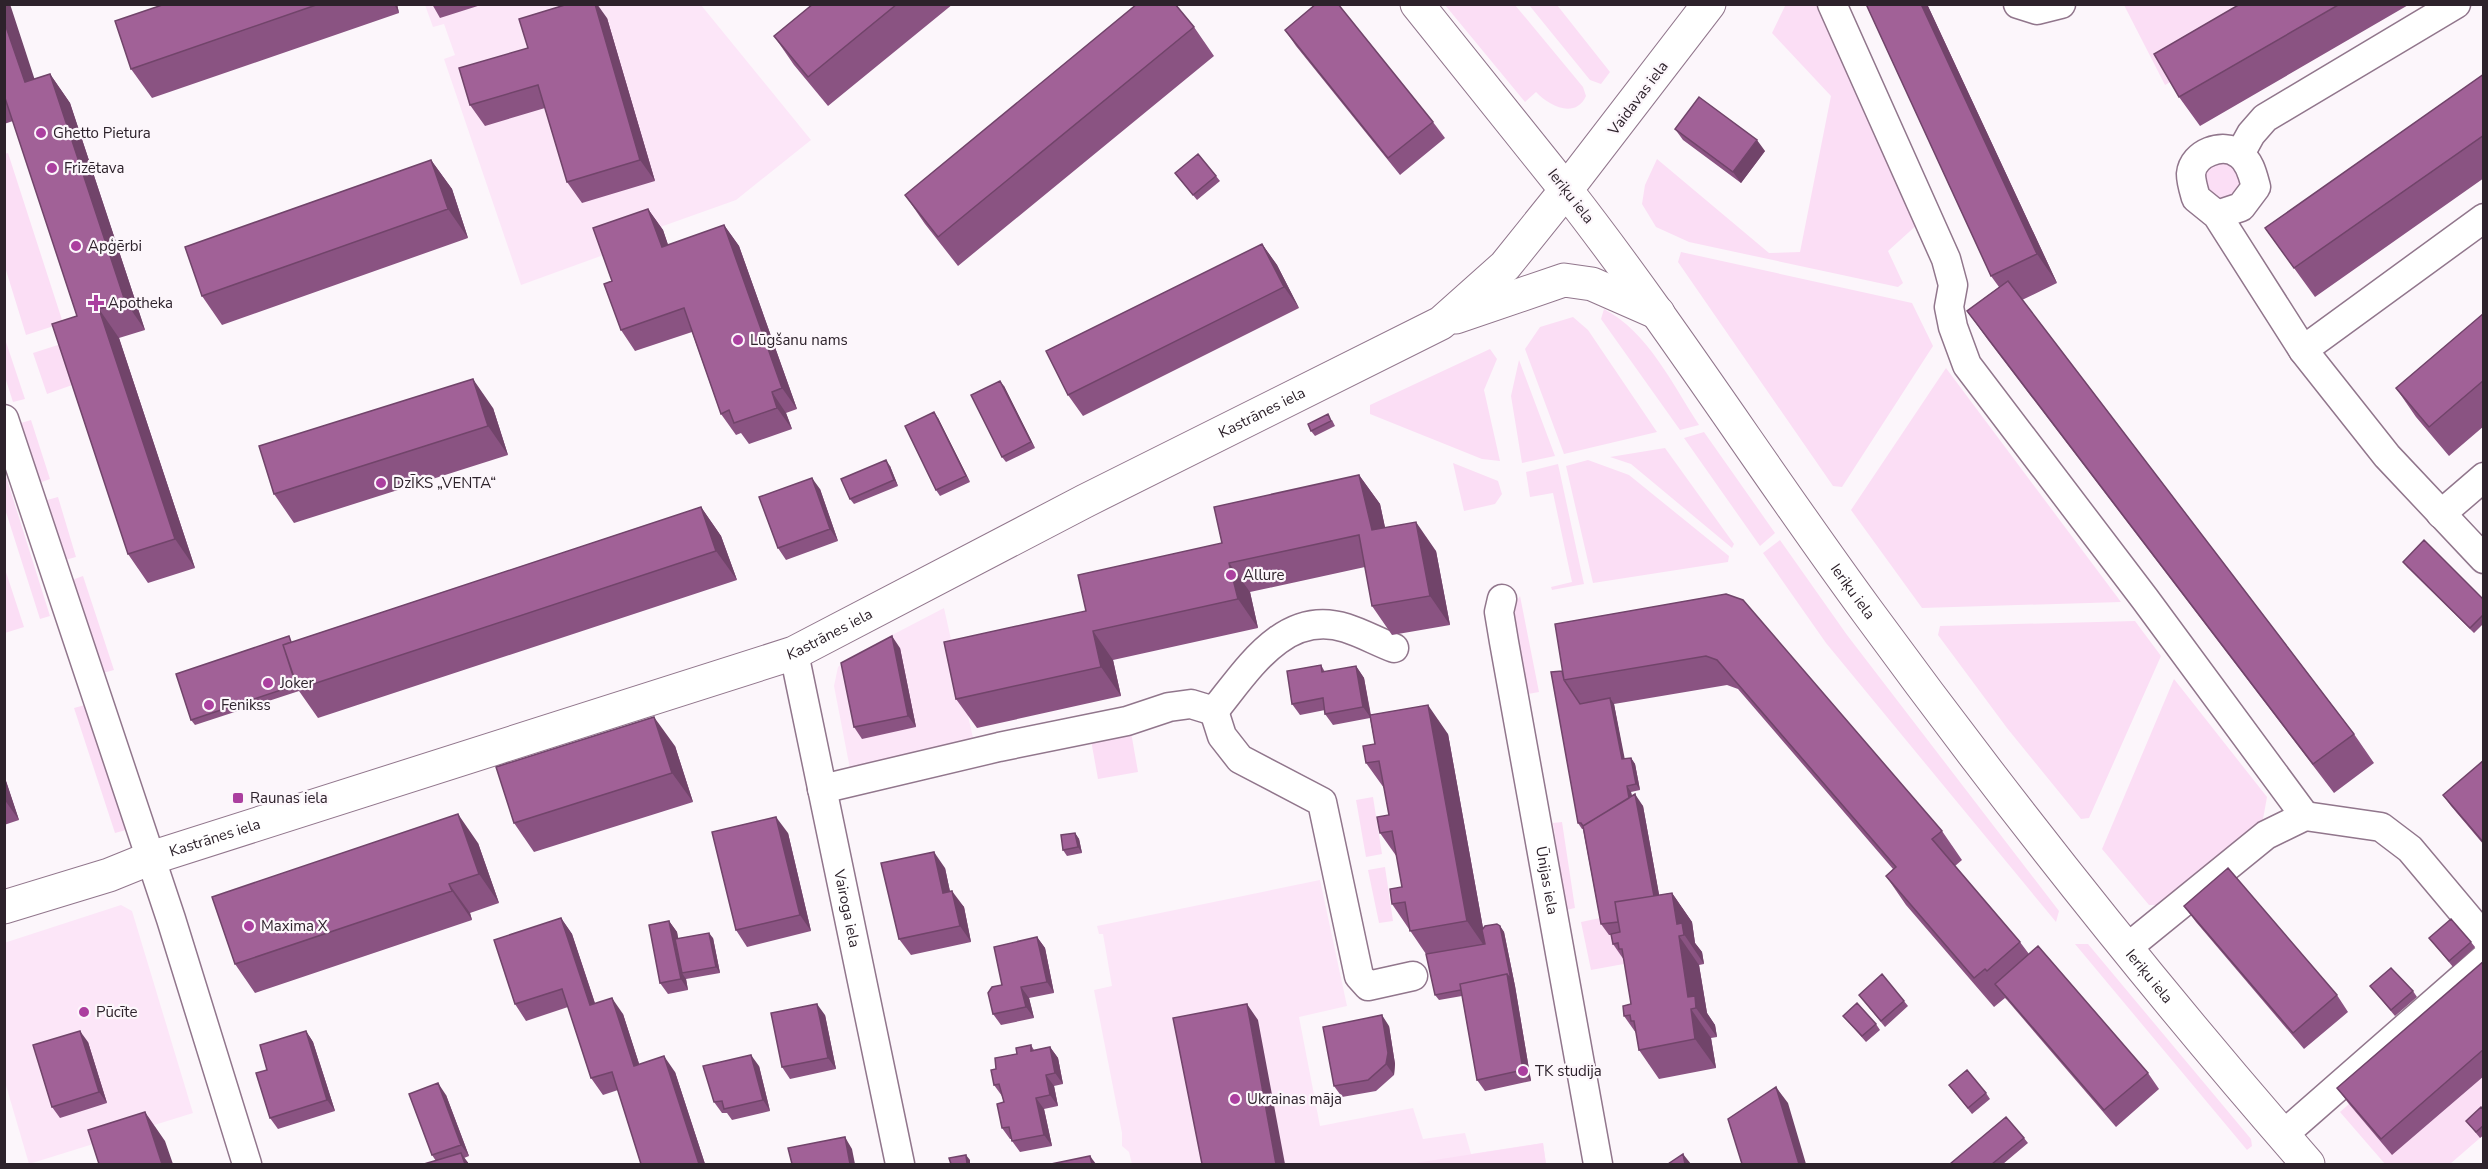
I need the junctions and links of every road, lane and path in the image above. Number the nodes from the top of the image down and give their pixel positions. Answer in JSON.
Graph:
{"nodes":[{"id":1,"x":1417,"y":4,"type":"edge"},
{"id":2,"x":1709,"y":4,"type":"edge"},
{"id":3,"x":1832,"y":4,"type":"edge"},
{"id":4,"x":2018,"y":4,"type":"edge"},
{"id":5,"x":2061,"y":4,"type":"edge"},
{"id":6,"x":2456,"y":4,"type":"edge"},
{"id":7,"x":2240,"y":154,"type":"junction"},
{"id":8,"x":1566,"y":190,"type":"junction"},
{"id":9,"x":2217,"y":215,"type":"junction"},
{"id":10,"x":2484,"y":218,"type":"edge"},
{"id":11,"x":1658,"y":313,"type":"junction"},
{"id":12,"x":1441,"y":323,"type":"junction"},
{"id":13,"x":2302,"y":350,"type":"junction"},
{"id":14,"x":4,"y":419,"type":"edge"},
{"id":15,"x":2484,"y":477,"type":"edge"},
{"id":16,"x":2441,"y":514,"type":"junction"},
{"id":17,"x":2484,"y":559,"type":"edge"},
{"id":18,"x":1502,"y":599,"type":"dead end"},
{"id":19,"x":1394,"y":648,"type":"dead end"},
{"id":20,"x":794,"y":653,"type":"junction"},
{"id":21,"x":1214,"y":711,"type":"junction"},
{"id":22,"x":822,"y":789,"type":"junction"},
{"id":23,"x":2305,"y":816,"type":"junction"},
{"id":24,"x":151,"y":858,"type":"junction"},
{"id":25,"x":4,"y":907,"type":"edge"},
{"id":26,"x":2484,"y":937,"type":"edge"},
{"id":27,"x":2127,"y":948,"type":"junction"},
{"id":28,"x":2484,"y":959,"type":"edge"},
{"id":29,"x":1413,"y":976,"type":"dead end"},
{"id":30,"x":2283,"y":1135,"type":"junction"},
{"id":31,"x":247,"y":1164,"type":"edge"},
{"id":32,"x":900,"y":1164,"type":"edge"},
{"id":33,"x":1598,"y":1164,"type":"edge"},
{"id":34,"x":2308,"y":1164,"type":"edge"}],
"edges":[{"from":1,"to":8,"type":"street","name":"Ieriķu iela"},
{"from":2,"to":8,"type":"street","name":"Vaidavas iela"},
{"from":3,"to":23,"type":"street"},
{"from":4,"to":5,"type":"street"},
{"from":6,"to":7,"type":"street"},
{"from":7,"to":9,"type":"street"},
{"from":7,"to":9,"type":"street"},
{"from":8,"to":11,"type":"street","name":"Ieriķu iela"},
{"from":8,"to":12,"type":"street","name":"Kastrānes iela"},
{"from":9,"to":13,"type":"street"},
{"from":10,"to":13,"type":"street"},
{"from":11,"to":12,"type":"street"},
{"from":11,"to":27,"type":"street","name":"Ieriķu iela"},
{"from":12,"to":20,"type":"street","name":"Kastrānes iela"},
{"from":13,"to":16,"type":"street"},
{"from":14,"to":24,"type":"street"},
{"from":15,"to":16,"type":"street"},
{"from":16,"to":17,"type":"street"},
{"from":18,"to":33,"type":"street","name":"Ūnijas iela"},
{"from":19,"to":21,"type":"street"},
{"from":20,"to":22,"type":"street","name":"Vairoga iela"},
{"from":20,"to":24,"type":"street","name":"Kastrānes iela"},
{"from":21,"to":22,"type":"street"},
{"from":21,"to":29,"type":"street"},
{"from":22,"to":32,"type":"street","name":"Vairoga iela"},
{"from":23,"to":26,"type":"street"},
{"from":23,"to":27,"type":"street"},
{"from":24,"to":25,"type":"street","name":"Kastrānes iela"},
{"from":24,"to":31,"type":"street"},
{"from":27,"to":30,"type":"street","name":"Ieriķu iela"},
{"from":28,"to":30,"type":"street"},
{"from":30,"to":34,"type":"street","name":"Ieriķu iela"}]}
